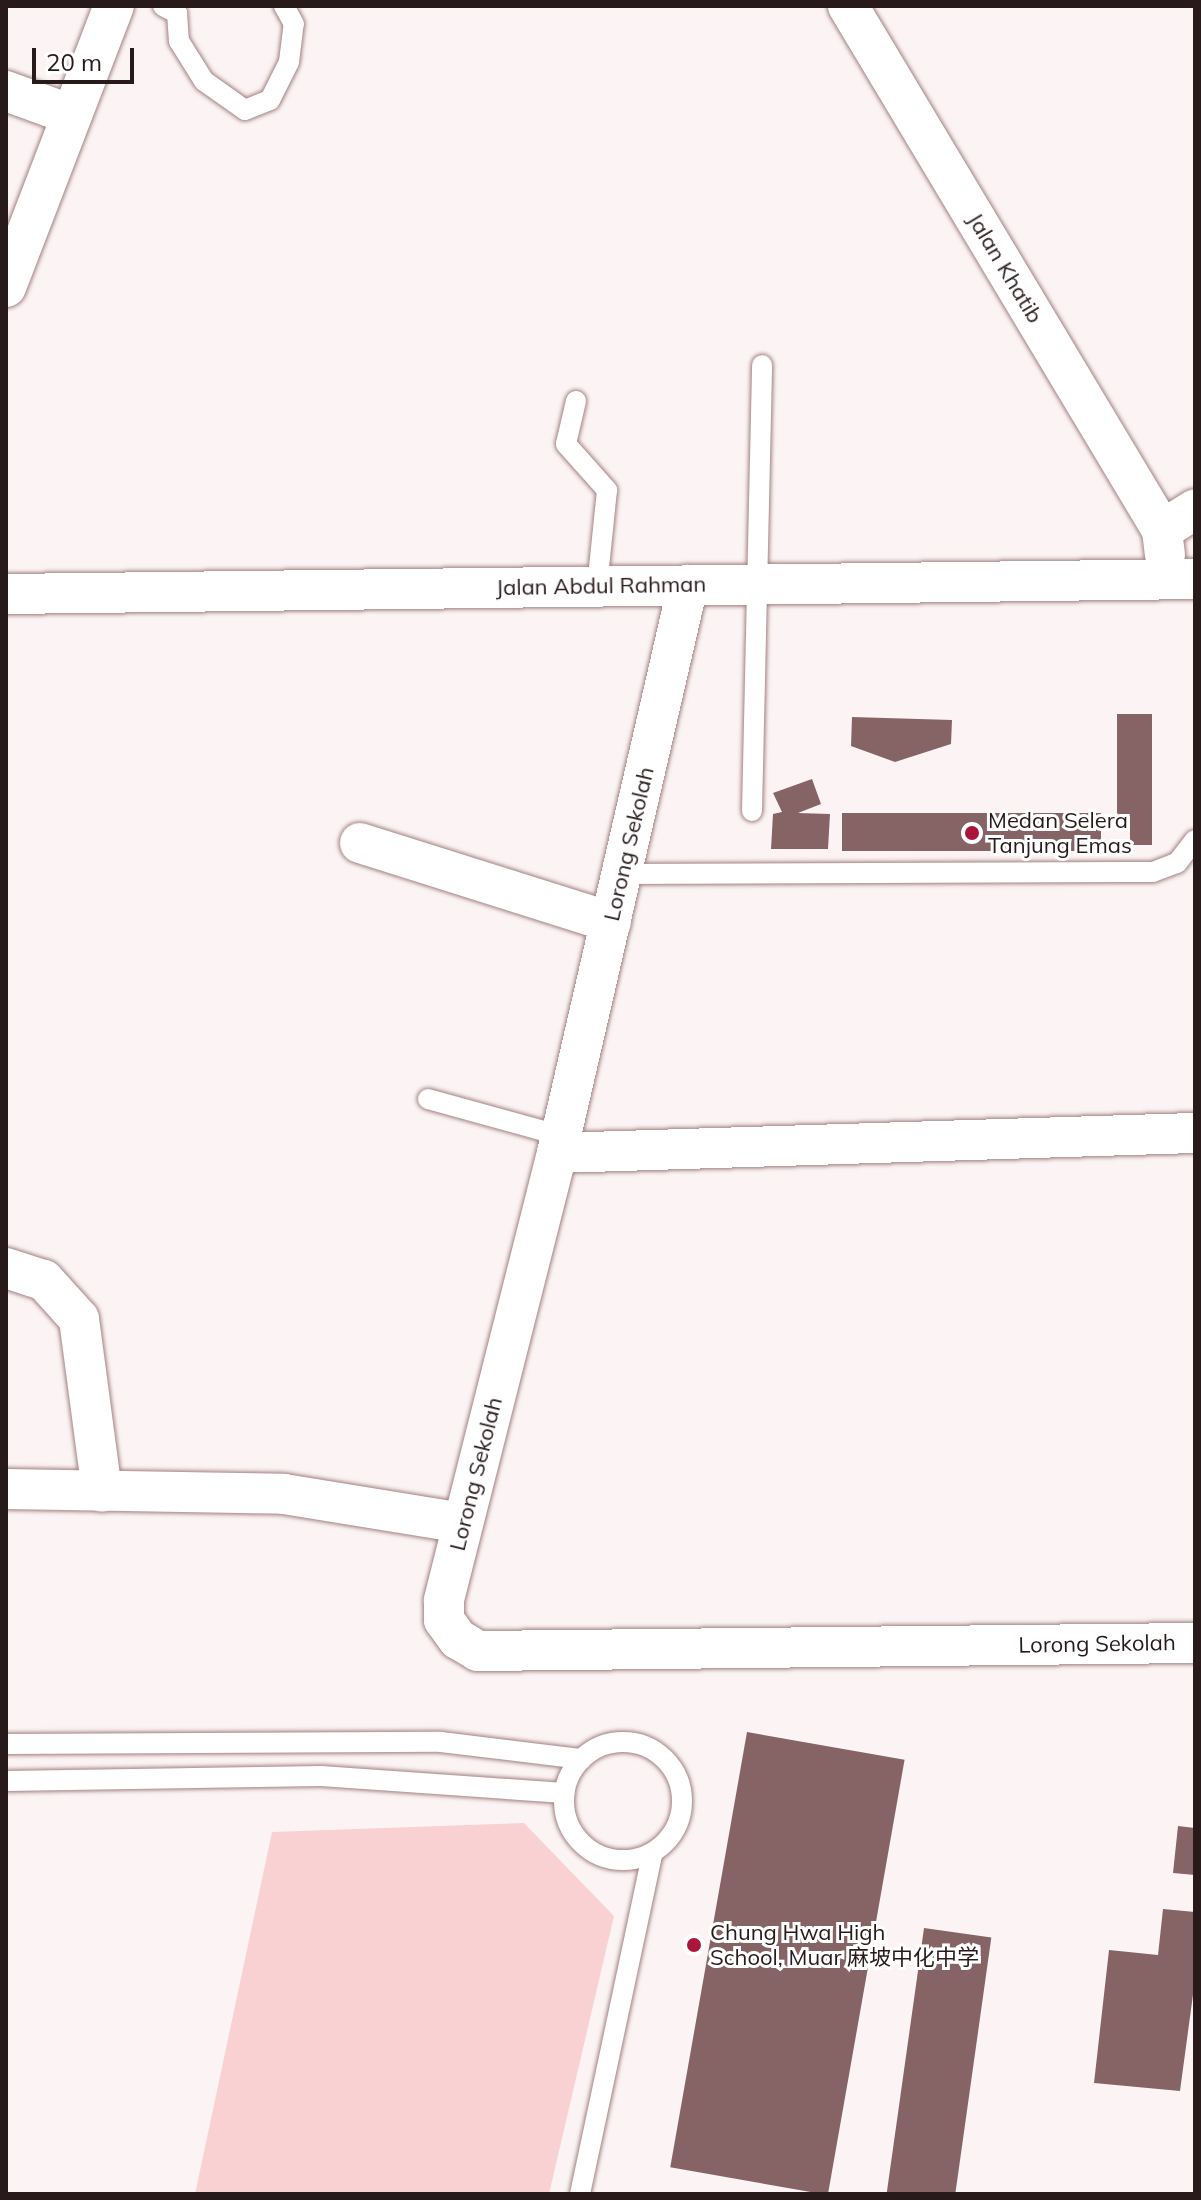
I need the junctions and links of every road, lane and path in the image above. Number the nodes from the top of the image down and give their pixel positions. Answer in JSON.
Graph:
{"nodes":[{"id":1,"x":114,"y":6,"type":"edge"},
{"id":2,"x":284,"y":6,"type":"edge"},
{"id":3,"x":848,"y":6,"type":"edge"},
{"id":4,"x":175,"y":8,"type":"edge"},
{"id":5,"x":6,"y":91,"type":"edge"},
{"id":6,"x":72,"y":115,"type":"junction"},
{"id":7,"x":6,"y":287,"type":"edge"},
{"id":8,"x":762,"y":365,"type":"dead end"},
{"id":9,"x":576,"y":401,"type":"dead end"},
{"id":10,"x":1178,"y":519,"type":"edge"},
{"id":11,"x":1182,"y":579,"type":"edge"},
{"id":12,"x":758,"y":584,"type":"junction"},
{"id":13,"x":688,"y":585,"type":"junction"},
{"id":14,"x":597,"y":587,"type":"junction"},
{"id":15,"x":6,"y":594,"type":"edge"},
{"id":16,"x":752,"y":811,"type":"dead end"},
{"id":17,"x":1195,"y":840,"type":"edge"},
{"id":18,"x":360,"y":843,"type":"dead end"},
{"id":19,"x":622,"y":874,"type":"junction"},
{"id":20,"x":611,"y":922,"type":"junction"},
{"id":21,"x":428,"y":1099,"type":"dead end"},
{"id":22,"x":1195,"y":1133,"type":"edge"},
{"id":23,"x":560,"y":1145,"type":"junction"},
{"id":24,"x":6,"y":1268,"type":"edge"},
{"id":25,"x":6,"y":1489,"type":"edge"},
{"id":26,"x":102,"y":1491,"type":"junction"},
{"id":27,"x":463,"y":1523,"type":"junction"},
{"id":28,"x":1195,"y":1643,"type":"edge"},
{"id":29,"x":6,"y":1744,"type":"edge"},
{"id":30,"x":582,"y":1759,"type":"junction"},
{"id":31,"x":6,"y":1781,"type":"edge"},
{"id":32,"x":564,"y":1793,"type":"junction"},
{"id":33,"x":652,"y":1854,"type":"junction"},
{"id":34,"x":580,"y":2194,"type":"edge"}],
"edges":[{"from":1,"to":6,"type":"street"},
{"from":2,"to":4,"type":"lane"},
{"from":3,"to":10,"type":"street","name":"Jalan Khatib"},
{"from":5,"to":6,"type":"street"},
{"from":6,"to":7,"type":"street"},
{"from":8,"to":12,"type":"lane"},
{"from":9,"to":14,"type":"lane"},
{"from":10,"to":11,"type":"street"},
{"from":11,"to":12,"type":"street","name":"Jalan Abdul Rahman"},
{"from":12,"to":13,"type":"street","name":"Jalan Abdul Rahman"},
{"from":12,"to":16,"type":"lane"},
{"from":13,"to":14,"type":"street","name":"Jalan Abdul Rahman"},
{"from":13,"to":19,"type":"street","name":"Lorong Sekolah"},
{"from":14,"to":15,"type":"street","name":"Jalan Abdul Rahman"},
{"from":17,"to":19,"type":"lane"},
{"from":18,"to":20,"type":"street"},
{"from":19,"to":20,"type":"street","name":"Lorong Sekolah"},
{"from":20,"to":23,"type":"street","name":"Lorong Sekolah"},
{"from":21,"to":23,"type":"lane"},
{"from":22,"to":23,"type":"street"},
{"from":23,"to":27,"type":"street","name":"Lorong Sekolah"},
{"from":24,"to":26,"type":"street"},
{"from":25,"to":26,"type":"street"},
{"from":26,"to":27,"type":"street"},
{"from":27,"to":28,"type":"street","name":"Lorong Sekolah"},
{"from":29,"to":30,"type":"lane"},
{"from":30,"to":32,"type":"lane"},
{"from":30,"to":33,"type":"lane"},
{"from":31,"to":32,"type":"lane"},
{"from":32,"to":33,"type":"lane"},
{"from":33,"to":34,"type":"lane"}]}
